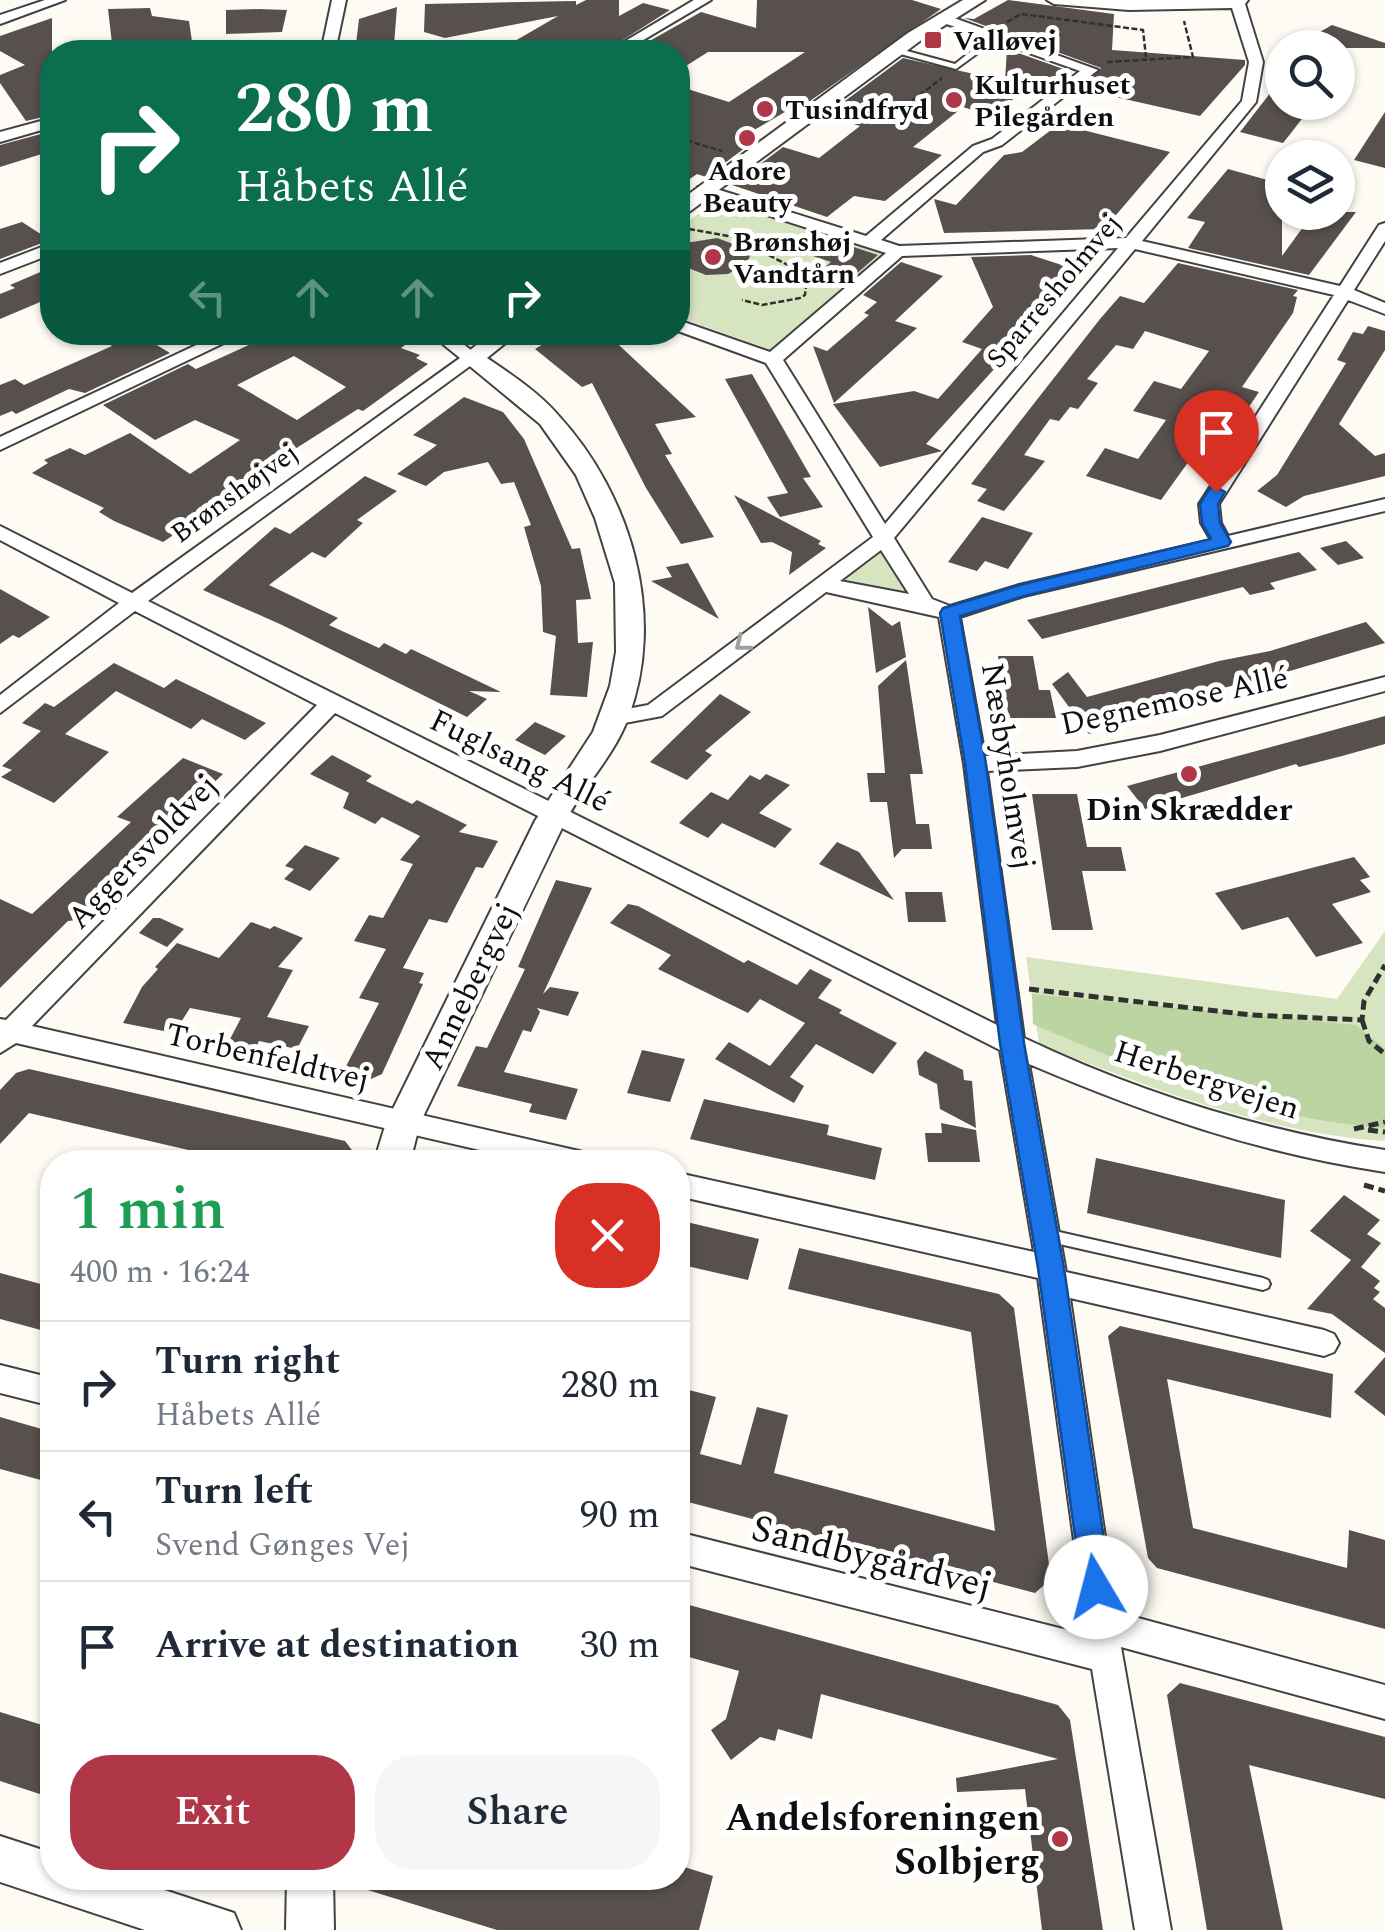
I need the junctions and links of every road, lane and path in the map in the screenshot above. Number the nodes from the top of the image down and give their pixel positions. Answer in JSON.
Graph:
{"nodes":[{"id":1,"x":58,"y":0,"type":"edge"},
{"id":2,"x":340,"y":0,"type":"edge"},
{"id":3,"x":704,"y":0,"type":"edge"},
{"id":4,"x":976,"y":0,"type":"edge"},
{"id":5,"x":1054,"y":0,"type":"edge"},
{"id":6,"x":1240,"y":2,"type":"edge"},
{"id":7,"x":1181,"y":7,"type":"junction"},
{"id":8,"x":943,"y":18,"type":"junction"},
{"id":9,"x":0,"y":20,"type":"edge"},
{"id":10,"x":987,"y":34,"type":"junction"},
{"id":11,"x":331,"y":40,"type":"edge"},
{"id":12,"x":635,"y":40,"type":"edge"},
{"id":13,"x":896,"y":50,"type":"junction"},
{"id":14,"x":978,"y":50,"type":"dead end"},
{"id":15,"x":1146,"y":57,"type":"junction"},
{"id":16,"x":956,"y":67,"type":"junction"},
{"id":17,"x":1091,"y":70,"type":"junction"},
{"id":18,"x":892,"y":116,"type":"dead end"},
{"id":19,"x":40,"y":126,"type":"edge"},
{"id":20,"x":0,"y":137,"type":"edge"},
{"id":21,"x":690,"y":142,"type":"edge"},
{"id":22,"x":747,"y":159,"type":"junction"},
{"id":23,"x":704,"y":190,"type":"junction"},
{"id":24,"x":690,"y":206,"type":"edge"},
{"id":25,"x":690,"y":227,"type":"edge"},
{"id":26,"x":1385,"y":228,"type":"edge"},
{"id":27,"x":696,"y":232,"type":"junction"},
{"id":28,"x":701,"y":239,"type":"dead end"},
{"id":29,"x":869,"y":242,"type":"junction"},
{"id":30,"x":1131,"y":243,"type":"junction"},
{"id":31,"x":898,"y":251,"type":"junction"},
{"id":32,"x":40,"y":253,"type":"edge"},
{"id":33,"x":0,"y":269,"type":"edge"},
{"id":34,"x":1344,"y":292,"type":"junction"},
{"id":35,"x":742,"y":300,"type":"dead end"},
{"id":36,"x":1385,"y":309,"type":"edge"},
{"id":37,"x":690,"y":329,"type":"edge"},
{"id":38,"x":211,"y":345,"type":"edge"},
{"id":39,"x":452,"y":345,"type":"edge"},
{"id":40,"x":490,"y":345,"type":"edge"},
{"id":41,"x":472,"y":358,"type":"junction"},
{"id":42,"x":773,"y":359,"type":"junction"},
{"id":43,"x":0,"y":444,"type":"edge"},
{"id":44,"x":1385,"y":505,"type":"edge"},
{"id":45,"x":0,"y":532,"type":"edge"},
{"id":46,"x":884,"y":538,"type":"junction"},
{"id":47,"x":1222,"y":542,"type":"junction"},
{"id":48,"x":820,"y":584,"type":"junction"},
{"id":49,"x":132,"y":602,"type":"junction"},
{"id":50,"x":937,"y":608,"type":"junction"},
{"id":51,"x":1385,"y":684,"type":"edge"},
{"id":52,"x":331,"y":704,"type":"junction"},
{"id":53,"x":0,"y":706,"type":"edge"},
{"id":54,"x":614,"y":718,"type":"junction"},
{"id":55,"x":976,"y":764,"type":"junction"},
{"id":56,"x":554,"y":812,"type":"junction"},
{"id":57,"x":1385,"y":965,"type":"edge"},
{"id":58,"x":1006,"y":986,"type":"junction"},
{"id":59,"x":1362,"y":1020,"type":"junction"},
{"id":60,"x":3,"y":1035,"type":"edge"},
{"id":61,"x":1012,"y":1043,"type":"junction"},
{"id":62,"x":1385,"y":1054,"type":"edge"},
{"id":63,"x":1385,"y":1122,"type":"edge"},
{"id":64,"x":403,"y":1123,"type":"junction"},
{"id":65,"x":1352,"y":1129,"type":"dead end"},
{"id":66,"x":395,"y":1150,"type":"edge"},
{"id":67,"x":526,"y":1150,"type":"edge"},
{"id":68,"x":1385,"y":1161,"type":"edge"},
{"id":69,"x":690,"y":1187,"type":"edge"},
{"id":70,"x":1046,"y":1236,"type":"junction"},
{"id":71,"x":1052,"y":1275,"type":"junction"},
{"id":72,"x":1262,"y":1284,"type":"dead end"},
{"id":73,"x":1324,"y":1343,"type":"dead end"},
{"id":74,"x":0,"y":1379,"type":"edge"},
{"id":75,"x":40,"y":1389,"type":"edge"},
{"id":76,"x":690,"y":1551,"type":"edge"},
{"id":77,"x":1104,"y":1641,"type":"junction"},
{"id":78,"x":1385,"y":1702,"type":"edge"},
{"id":79,"x":0,"y":1859,"type":"edge"},
{"id":80,"x":40,"y":1872,"type":"edge"},
{"id":81,"x":95,"y":1890,"type":"edge"},
{"id":82,"x":310,"y":1890,"type":"edge"},
{"id":83,"x":217,"y":1930,"type":"edge"},
{"id":84,"x":310,"y":1930,"type":"edge"},
{"id":85,"x":1153,"y":1930,"type":"edge"}],
"edges":[{"from":1,"to":9,"type":"street"},
{"from":2,"to":11,"type":"street"},
{"from":3,"to":12,"type":"street"},
{"from":4,"to":8,"type":"street"},
{"from":5,"to":7,"type":"street"},
{"from":6,"to":7,"type":"street"},
{"from":6,"to":30,"type":"street","name":"Sparresholmvej"},
{"from":7,"to":15,"type":"path"},
{"from":8,"to":10,"type":"street"},
{"from":8,"to":13,"type":"street"},
{"from":10,"to":15,"type":"path"},
{"from":10,"to":17,"type":"street"},
{"from":13,"to":16,"type":"lane"},
{"from":13,"to":22,"type":"street"},
{"from":14,"to":16,"type":"lane"},
{"from":15,"to":17,"type":"path"},
{"from":16,"to":18,"type":"path"},
{"from":17,"to":29,"type":"street"},
{"from":19,"to":20,"type":"street"},
{"from":21,"to":22,"type":"path"},
{"from":22,"to":23,"type":"street"},
{"from":23,"to":24,"type":"street"},
{"from":23,"to":29,"type":"street"},
{"from":25,"to":27,"type":"path"},
{"from":26,"to":34,"type":"street"},
{"from":27,"to":28,"type":"path"},
{"from":27,"to":35,"type":"path"},
{"from":29,"to":31,"type":"street"},
{"from":30,"to":31,"type":"street"},
{"from":30,"to":34,"type":"street"},
{"from":30,"to":46,"type":"street","name":"Sparresholmvej"},
{"from":31,"to":42,"type":"street"},
{"from":32,"to":33,"type":"street"},
{"from":34,"to":36,"type":"street"},
{"from":34,"to":47,"type":"street"},
{"from":37,"to":42,"type":"street"},
{"from":38,"to":43,"type":"street"},
{"from":39,"to":41,"type":"street"},
{"from":40,"to":41,"type":"street","name":"Brønshøjvej"},
{"from":41,"to":49,"type":"street","name":"Brønshøjvej"},
{"from":41,"to":54,"type":"street","name":"Annebergvej"},
{"from":42,"to":46,"type":"street","name":"Næsbyholmvej"},
{"from":44,"to":47,"type":"street"},
{"from":45,"to":49,"type":"street","name":"Fuglsang Allé"},
{"from":46,"to":48,"type":"street","name":"Sparresholmvej"},
{"from":46,"to":50,"type":"street","name":"Næsbyholmvej"},
{"from":47,"to":50,"type":"street"},
{"from":48,"to":50,"type":"street"},
{"from":48,"to":54,"type":"street","name":"Sparresholmvej","one_way":true},
{"from":49,"to":52,"type":"street","name":"Fuglsang Allé"},
{"from":49,"to":53,"type":"street","name":"Brønshøjvej"},
{"from":50,"to":55,"type":"street","name":"Næsbyholmvej"},
{"from":51,"to":55,"type":"street","name":"Degnemose Allé"},
{"from":52,"to":56,"type":"street","name":"Fuglsang Allé"},
{"from":52,"to":60,"type":"street","name":"Aggersvoldvej"},
{"from":54,"to":56,"type":"street","name":"Annebergvej"},
{"from":55,"to":58,"type":"street","name":"Næsbyholmvej"},
{"from":56,"to":61,"type":"street","name":"Fuglsang Allé"},
{"from":56,"to":64,"type":"street","name":"Annebergvej"},
{"from":57,"to":59,"type":"path"},
{"from":58,"to":59,"type":"path"},
{"from":58,"to":61,"type":"street","name":"Næsbyholmvej"},
{"from":59,"to":62,"type":"path"},
{"from":60,"to":64,"type":"street","name":"Torbenfeldtvej"},
{"from":61,"to":68,"type":"street","name":"Herbergvejen"},
{"from":61,"to":70,"type":"street","name":"Næsbyholmvej"},
{"from":63,"to":65,"type":"path"},
{"from":64,"to":66,"type":"street","name":"Annebergvej"},
{"from":64,"to":67,"type":"street","name":"Torbenfeldtvej"},
{"from":69,"to":71,"type":"street"},
{"from":70,"to":71,"type":"street","name":"Næsbyholmvej"},
{"from":70,"to":72,"type":"lane"},
{"from":71,"to":73,"type":"street"},
{"from":71,"to":77,"type":"street","name":"Næsbyholmvej"},
{"from":74,"to":75,"type":"street"},
{"from":76,"to":77,"type":"street","name":"Sandbygårdvej"},
{"from":77,"to":78,"type":"street","name":"Sandbygårdvej"},
{"from":77,"to":85,"type":"street","name":"Næsbyholmvej"},
{"from":79,"to":80,"type":"street"},
{"from":81,"to":83,"type":"street"},
{"from":82,"to":84,"type":"street"}]}
